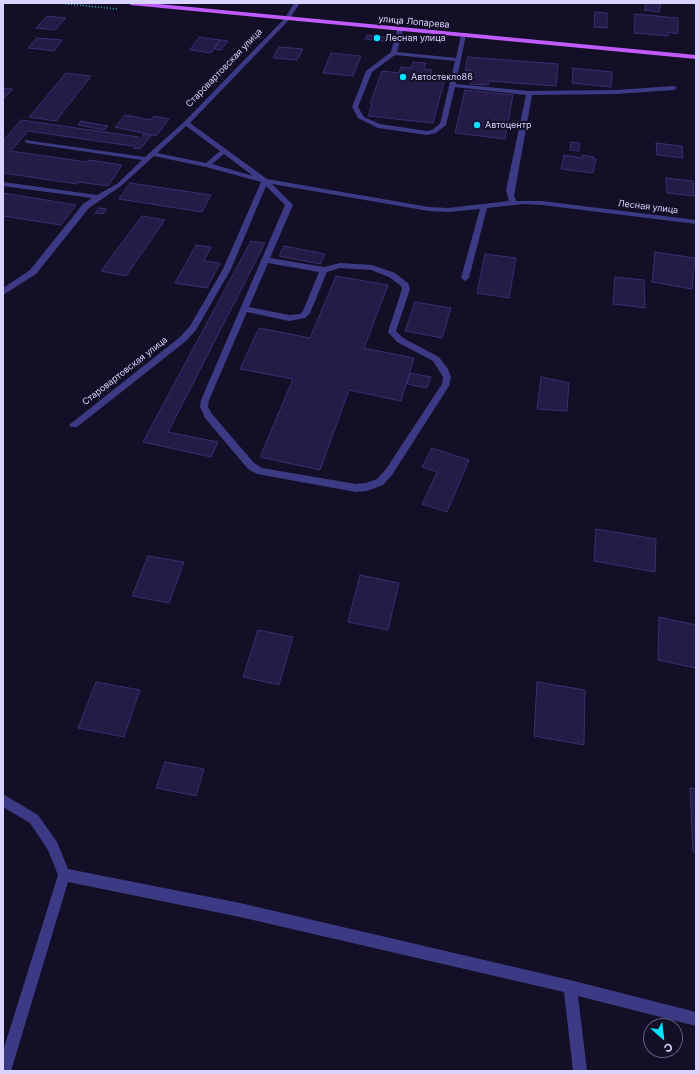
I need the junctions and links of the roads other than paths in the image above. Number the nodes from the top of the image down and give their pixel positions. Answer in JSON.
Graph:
{"nodes":[{"id":1,"x":131,"y":3,"type":"edge"},
{"id":2,"x":296,"y":3,"type":"edge"},
{"id":3,"x":288,"y":19,"type":"junction"},
{"id":4,"x":400,"y":30,"type":"junction"},
{"id":5,"x":464,"y":36,"type":"junction"},
{"id":6,"x":394,"y":53,"type":"junction"},
{"id":7,"x":696,"y":57,"type":"edge"},
{"id":8,"x":458,"y":60,"type":"junction"},
{"id":9,"x":452,"y":85,"type":"junction"},
{"id":10,"x":674,"y":88,"type":"dead end"},
{"id":11,"x":530,"y":93,"type":"junction"},
{"id":12,"x":186,"y":123,"type":"junction"},
{"id":13,"x":27,"y":141,"type":"dead end"},
{"id":14,"x":224,"y":151,"type":"junction"},
{"id":15,"x":149,"y":156,"type":"junction"},
{"id":16,"x":207,"y":165,"type":"junction"},
{"id":17,"x":265,"y":181,"type":"junction"},
{"id":18,"x":3,"y":184,"type":"edge"},
{"id":19,"x":98,"y":198,"type":"junction"},
{"id":20,"x":512,"y":203,"type":"junction"},
{"id":21,"x":484,"y":206,"type":"junction"},
{"id":22,"x":696,"y":222,"type":"edge"},
{"id":23,"x":266,"y":260,"type":"junction"},
{"id":24,"x":324,"y":270,"type":"junction"},
{"id":25,"x":465,"y":278,"type":"dead end"},
{"id":26,"x":3,"y":292,"type":"edge"},
{"id":27,"x":244,"y":309,"type":"junction"},
{"id":28,"x":74,"y":425,"type":"dead end"},
{"id":29,"x":3,"y":800,"type":"edge"},
{"id":30,"x":64,"y":875,"type":"junction"},
{"id":31,"x":570,"y":987,"type":"junction"},
{"id":32,"x":696,"y":1019,"type":"edge"},
{"id":33,"x":4,"y":1071,"type":"edge"},
{"id":34,"x":580,"y":1071,"type":"edge"}],
"edges":[{"from":1,"to":3,"type":"main road","name":"улица Лопарева"},
{"from":2,"to":3,"type":"street","name":"Старовартовская улица"},
{"from":3,"to":4,"type":"main road","name":"улица Лопарева"},
{"from":3,"to":12,"type":"street","name":"Старовартовская улица"},
{"from":4,"to":5,"type":"main road","name":"улица Лопарева"},
{"from":4,"to":6,"type":"street"},
{"from":5,"to":7,"type":"main road","name":"улица Лопарева"},
{"from":5,"to":8,"type":"street"},
{"from":6,"to":8,"type":"street"},
{"from":6,"to":9,"type":"street"},
{"from":8,"to":9,"type":"street"},
{"from":9,"to":11,"type":"street"},
{"from":10,"to":11,"type":"street"},
{"from":11,"to":20,"type":"street"},
{"from":12,"to":14,"type":"street","name":"Старовартовская улица"},
{"from":12,"to":15,"type":"street"},
{"from":13,"to":15,"type":"street","name":"Лесная улица"},
{"from":14,"to":16,"type":"street"},
{"from":14,"to":17,"type":"street","name":"Старовартовская улица"},
{"from":15,"to":16,"type":"street","name":"Лесная улица"},
{"from":15,"to":19,"type":"street"},
{"from":16,"to":17,"type":"street","name":"Лесная улица"},
{"from":17,"to":21,"type":"street","name":"Лесная улица"},
{"from":17,"to":23,"type":"street"},
{"from":17,"to":28,"type":"street","name":"Старовартовская улица"},
{"from":18,"to":19,"type":"street"},
{"from":19,"to":26,"type":"street"},
{"from":20,"to":21,"type":"street","name":"Лесная улица"},
{"from":20,"to":22,"type":"street","name":"Лесная улица"},
{"from":21,"to":25,"type":"street"},
{"from":23,"to":24,"type":"street"},
{"from":23,"to":27,"type":"street"},
{"from":24,"to":27,"type":"street"},
{"from":24,"to":27,"type":"street"},
{"from":29,"to":30,"type":"street"},
{"from":30,"to":31,"type":"street"},
{"from":30,"to":33,"type":"street"},
{"from":31,"to":32,"type":"street"},
{"from":31,"to":34,"type":"street"}]}
